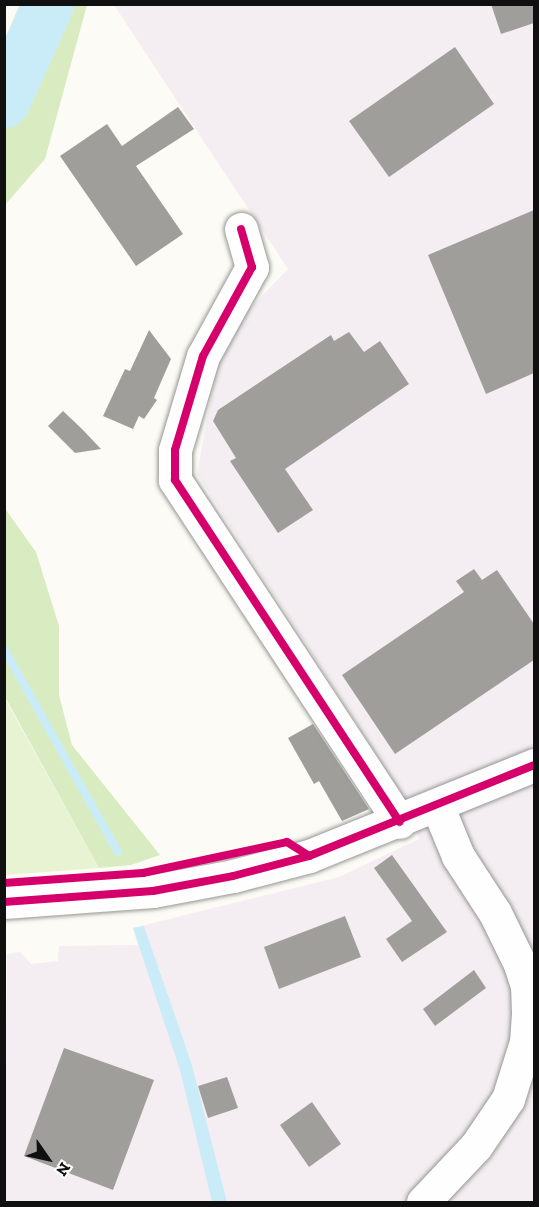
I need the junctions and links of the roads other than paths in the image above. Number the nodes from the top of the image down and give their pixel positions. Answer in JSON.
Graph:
{"nodes":[{"id":1,"x":241,"y":230,"type":"dead end"},
{"id":2,"x":534,"y":765,"type":"edge"},
{"id":3,"x":437,"y":805,"type":"junction"},
{"id":4,"x":400,"y":822,"type":"junction"},
{"id":5,"x":4,"y":902,"type":"edge"},
{"id":6,"x":423,"y":1203,"type":"edge"}],
"edges":[{"from":1,"to":4,"type":"street"},
{"from":2,"to":3,"type":"street"},
{"from":3,"to":4,"type":"street"},
{"from":3,"to":6,"type":"street"},
{"from":4,"to":5,"type":"street"}]}
